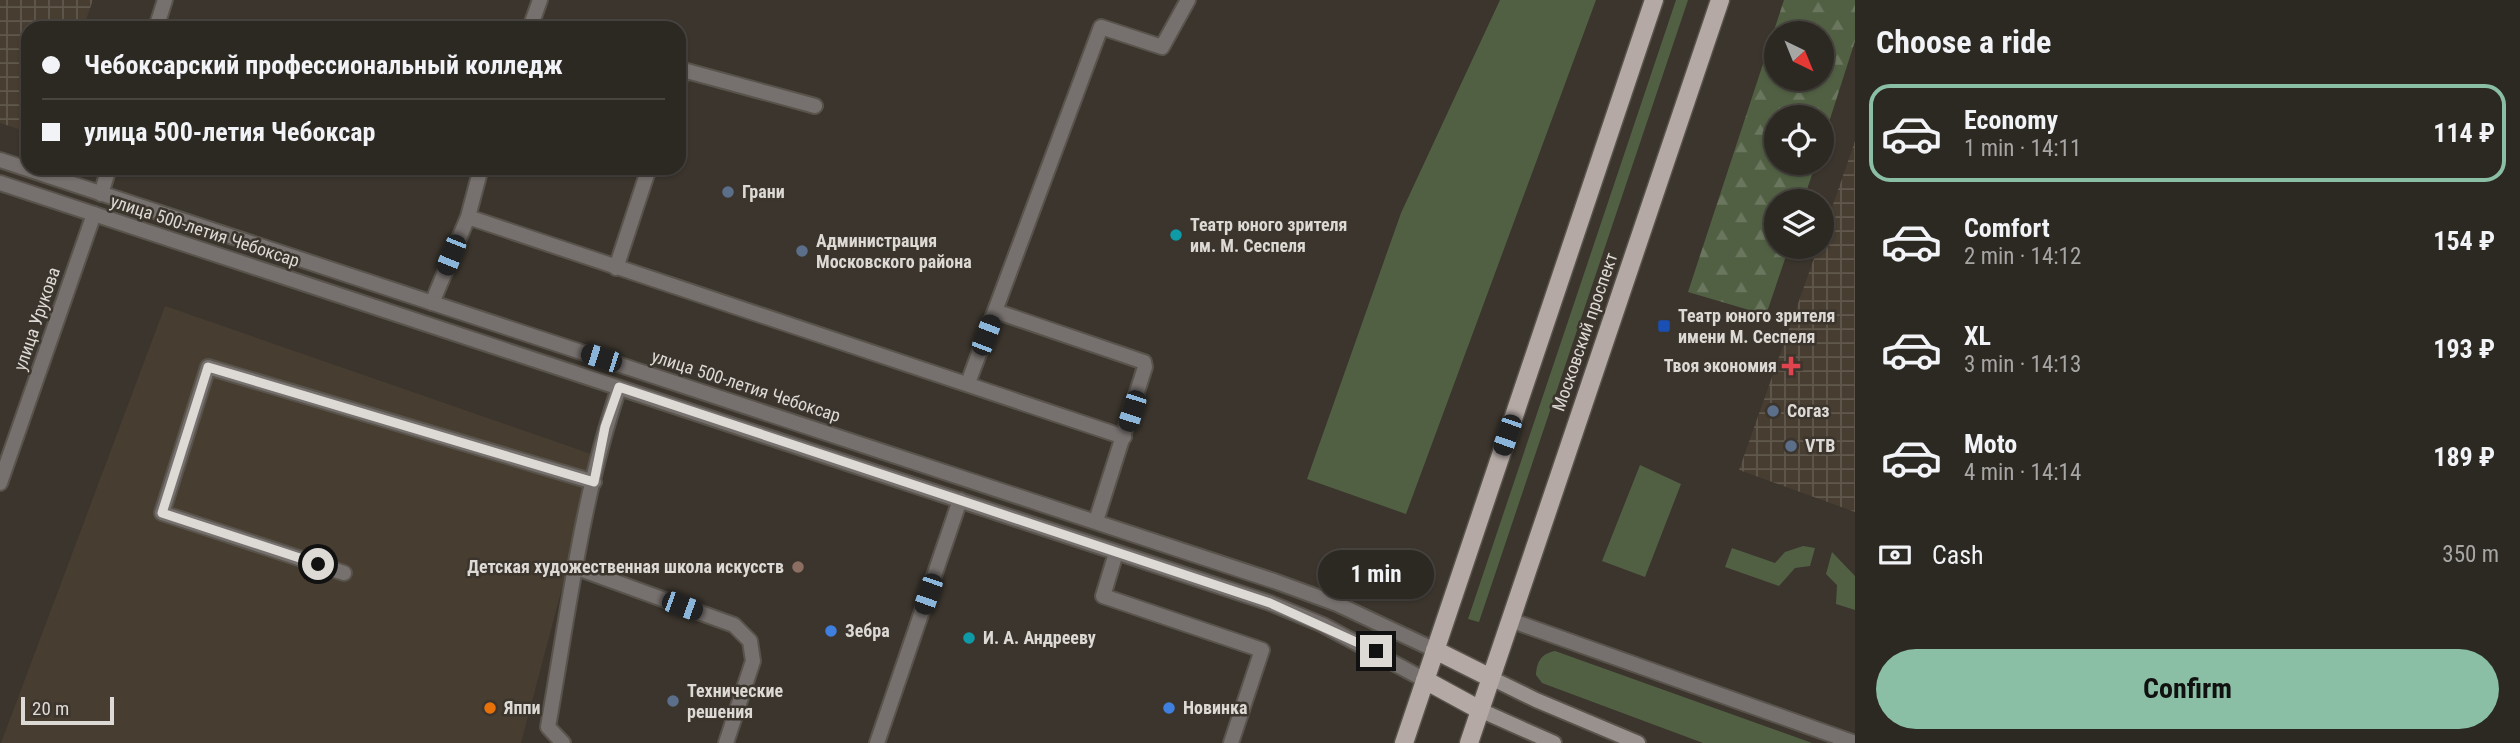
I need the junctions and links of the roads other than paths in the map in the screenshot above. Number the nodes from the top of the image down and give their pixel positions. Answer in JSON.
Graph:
{"nodes":[{"id":1,"x":165,"y":0,"type":"edge"},
{"id":2,"x":540,"y":0,"type":"edge"},
{"id":3,"x":1188,"y":0,"type":"edge"},
{"id":4,"x":1654,"y":0,"type":"edge"},
{"id":5,"x":1720,"y":0,"type":"edge"},
{"id":6,"x":158,"y":21,"type":"edge"},
{"id":7,"x":532,"y":21,"type":"edge"},
{"id":8,"x":686,"y":71,"type":"edge"},
{"id":9,"x":815,"y":106,"type":"dead end"},
{"id":10,"x":0,"y":160,"type":"edge"},
{"id":11,"x":21,"y":167,"type":"edge"},
{"id":12,"x":45,"y":175,"type":"edge"},
{"id":13,"x":107,"y":175,"type":"edge"},
{"id":14,"x":479,"y":175,"type":"edge"},
{"id":15,"x":647,"y":175,"type":"edge"},
{"id":16,"x":0,"y":183,"type":"edge"},
{"id":17,"x":101,"y":194,"type":"junction"},
{"id":18,"x":94,"y":214,"type":"junction"},
{"id":19,"x":468,"y":217,"type":"junction"},
{"id":20,"x":616,"y":268,"type":"junction"},
{"id":21,"x":432,"y":303,"type":"junction"},
{"id":22,"x":995,"y":311,"type":"junction"},
{"id":23,"x":425,"y":324,"type":"junction"},
{"id":24,"x":626,"y":366,"type":"junction"},
{"id":25,"x":968,"y":383,"type":"junction"},
{"id":26,"x":619,"y":387,"type":"junction"},
{"id":27,"x":1124,"y":437,"type":"junction"},
{"id":28,"x":968,"y":478,"type":"junction"},
{"id":29,"x":594,"y":482,"type":"junction"},
{"id":30,"x":0,"y":483,"type":"edge"},
{"id":31,"x":960,"y":500,"type":"junction"},
{"id":32,"x":1097,"y":521,"type":"junction"},
{"id":33,"x":1125,"y":530,"type":"junction"},
{"id":34,"x":1088,"y":544,"type":"junction"},
{"id":35,"x":1116,"y":553,"type":"junction"},
{"id":36,"x":577,"y":568,"type":"junction"},
{"id":37,"x":344,"y":573,"type":"dead end"},
{"id":38,"x":1510,"y":621,"type":"junction"},
{"id":39,"x":1435,"y":650,"type":"junction"},
{"id":40,"x":1491,"y":678,"type":"junction"},
{"id":41,"x":1425,"y":680,"type":"junction"},
{"id":42,"x":1480,"y":710,"type":"junction"},
{"id":43,"x":563,"y":743,"type":"edge"},
{"id":44,"x":726,"y":743,"type":"edge"},
{"id":45,"x":877,"y":743,"type":"edge"},
{"id":46,"x":1231,"y":743,"type":"edge"},
{"id":47,"x":1404,"y":743,"type":"edge"},
{"id":48,"x":1469,"y":743,"type":"edge"},
{"id":49,"x":1553,"y":743,"type":"edge"},
{"id":50,"x":1638,"y":743,"type":"edge"},
{"id":51,"x":1855,"y":743,"type":"edge"}],
"edges":[{"from":1,"to":6,"type":"street"},
{"from":2,"to":7,"type":"street"},
{"from":3,"to":22,"type":"street"},
{"from":4,"to":39,"type":"main road"},
{"from":5,"to":38,"type":"main road","name":"Московский проспект"},
{"from":8,"to":9,"type":"street"},
{"from":10,"to":11,"type":"street","name":"улица 500-летия Чебоксар"},
{"from":12,"to":17,"type":"street","name":"улица 500-летия Чебоксар"},
{"from":13,"to":17,"type":"street","name":"улица Урукова"},
{"from":14,"to":19,"type":"street"},
{"from":15,"to":20,"type":"street"},
{"from":16,"to":18,"type":"street","name":"улица 500-летия Чебоксар"},
{"from":17,"to":18,"type":"street","name":"улица Урукова"},
{"from":17,"to":21,"type":"street","name":"улица 500-летия Чебоксар"},
{"from":18,"to":23,"type":"street","name":"улица 500-летия Чебоксар"},
{"from":18,"to":30,"type":"street","name":"улица Урукова"},
{"from":19,"to":20,"type":"street"},
{"from":19,"to":21,"type":"street"},
{"from":20,"to":25,"type":"street"},
{"from":21,"to":23,"type":"street"},
{"from":21,"to":24,"type":"street","name":"улица 500-летия Чебоксар"},
{"from":22,"to":25,"type":"street"},
{"from":22,"to":27,"type":"street"},
{"from":23,"to":26,"type":"street","name":"улица 500-летия Чебоксар"},
{"from":24,"to":26,"type":"street"},
{"from":24,"to":28,"type":"street","name":"улица 500-летия Чебоксар"},
{"from":25,"to":27,"type":"street"},
{"from":26,"to":29,"type":"street"},
{"from":26,"to":31,"type":"street","name":"улица 500-летия Чебоксар"},
{"from":27,"to":32,"type":"street"},
{"from":28,"to":31,"type":"street"},
{"from":28,"to":32,"type":"street","name":"улица 500-летия Чебоксар"},
{"from":29,"to":36,"type":"street"},
{"from":29,"to":37,"type":"street"},
{"from":31,"to":34,"type":"street","name":"улица 500-летия Чебоксар"},
{"from":31,"to":45,"type":"street"},
{"from":32,"to":33,"type":"street","name":"улица 500-летия Чебоксар"},
{"from":32,"to":34,"type":"street"},
{"from":33,"to":35,"type":"street"},
{"from":33,"to":39,"type":"street","name":"улица 500-летия Чебоксар"},
{"from":34,"to":35,"type":"street","name":"улица 500-летия Чебоксар"},
{"from":35,"to":41,"type":"street","name":"улица 500-летия Чебоксар"},
{"from":35,"to":46,"type":"street"},
{"from":36,"to":43,"type":"street"},
{"from":36,"to":44,"type":"street"},
{"from":38,"to":40,"type":"main road","name":"Московский проспект"},
{"from":38,"to":51,"type":"street"},
{"from":39,"to":40,"type":"main road"},
{"from":39,"to":41,"type":"main road"},
{"from":40,"to":42,"type":"main road","name":"Московский проспект"},
{"from":40,"to":50,"type":"main road"},
{"from":41,"to":42,"type":"main road"},
{"from":41,"to":47,"type":"main road"},
{"from":42,"to":48,"type":"main road"},
{"from":42,"to":49,"type":"main road"}]}
